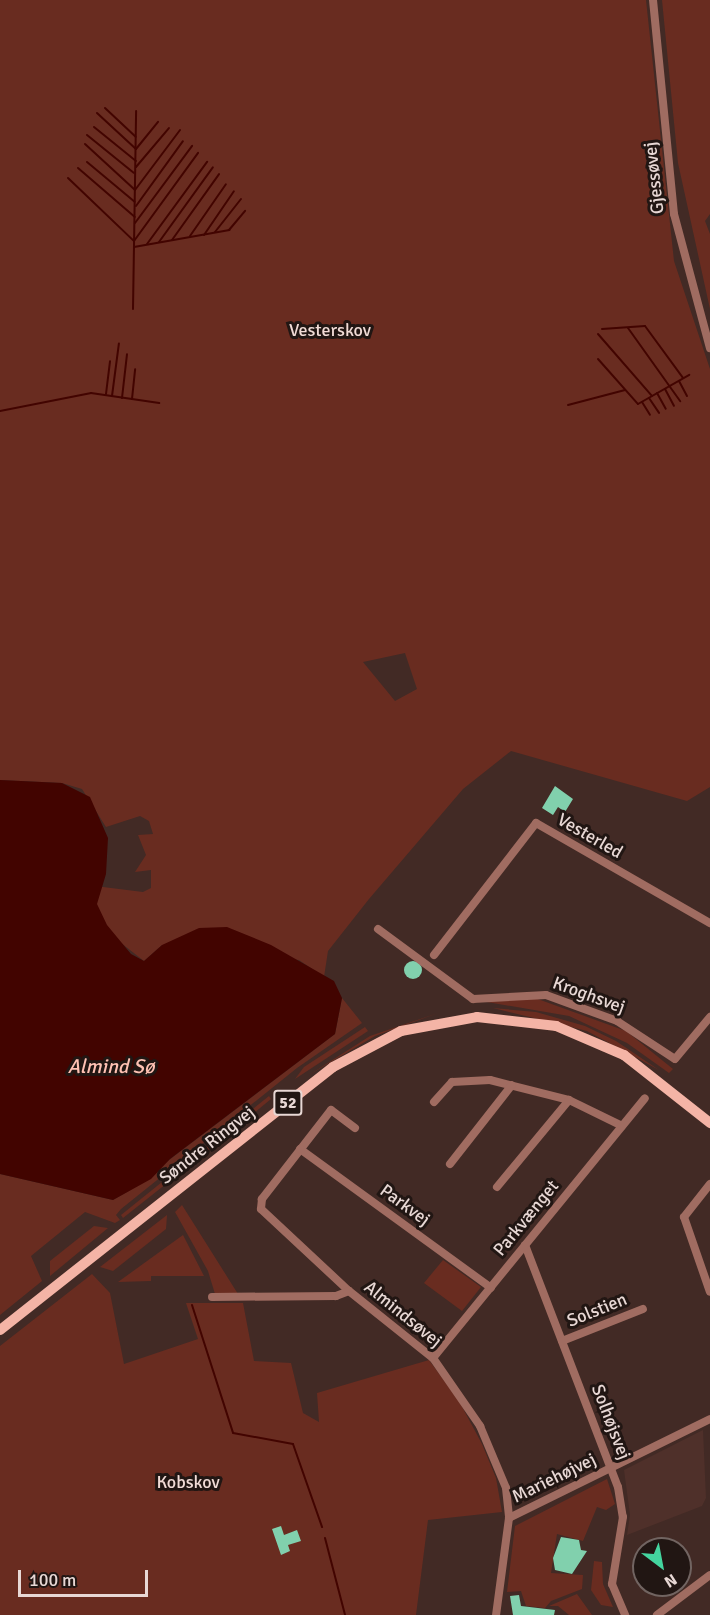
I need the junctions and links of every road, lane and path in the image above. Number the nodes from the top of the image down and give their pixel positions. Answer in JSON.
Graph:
{"nodes":[{"id":1,"x":653,"y":0,"type":"edge"},
{"id":2,"x":710,"y":348,"type":"edge"},
{"id":3,"x":710,"y":923,"type":"edge"},
{"id":4,"x":378,"y":929,"type":"dead end"},
{"id":5,"x":434,"y":955,"type":"dead end"},
{"id":6,"x":710,"y":1017,"type":"edge"},
{"id":7,"x":512,"y":1085,"type":"junction"},
{"id":8,"x":645,"y":1098,"type":"dead end"},
{"id":9,"x":568,"y":1100,"type":"junction"},
{"id":10,"x":434,"y":1102,"type":"dead end"},
{"id":11,"x":710,"y":1123,"type":"edge"},
{"id":12,"x":622,"y":1126,"type":"junction"},
{"id":13,"x":355,"y":1128,"type":"dead end"},
{"id":14,"x":300,"y":1149,"type":"junction"},
{"id":15,"x":450,"y":1164,"type":"dead end"},
{"id":16,"x":710,"y":1184,"type":"edge"},
{"id":17,"x":497,"y":1187,"type":"dead end"},
{"id":18,"x":525,"y":1245,"type":"junction"},
{"id":19,"x":491,"y":1288,"type":"junction"},
{"id":20,"x":349,"y":1291,"type":"junction"},
{"id":21,"x":710,"y":1292,"type":"edge"},
{"id":22,"x":212,"y":1297,"type":"dead end"},
{"id":23,"x":643,"y":1309,"type":"dead end"},
{"id":24,"x":0,"y":1330,"type":"edge"},
{"id":25,"x":562,"y":1341,"type":"junction"},
{"id":26,"x":433,"y":1358,"type":"junction"},
{"id":27,"x":710,"y":1419,"type":"edge"},
{"id":28,"x":611,"y":1469,"type":"junction"},
{"id":29,"x":509,"y":1518,"type":"junction"},
{"id":30,"x":710,"y":1575,"type":"edge"},
{"id":31,"x":496,"y":1615,"type":"edge"},
{"id":32,"x":625,"y":1615,"type":"edge"},
{"id":33,"x":657,"y":1615,"type":"edge"}],
"edges":[{"from":1,"to":2,"type":"street","name":"Gjessøvej"},
{"from":3,"to":5,"type":"street","name":"Vesterled"},
{"from":4,"to":6,"type":"street","name":"Kroghsvej"},
{"from":7,"to":9,"type":"street"},
{"from":7,"to":10,"type":"street"},
{"from":7,"to":15,"type":"street"},
{"from":8,"to":12,"type":"street","name":"Parkvænget"},
{"from":9,"to":12,"type":"street"},
{"from":9,"to":17,"type":"street"},
{"from":11,"to":24,"type":"main road","name":"Søndre Ringvej","number":"52"},
{"from":12,"to":18,"type":"street","name":"Parkvænget"},
{"from":13,"to":14,"type":"street","name":"Almindsøvej"},
{"from":14,"to":19,"type":"street","name":"Parkvej"},
{"from":14,"to":20,"type":"street","name":"Almindsøvej"},
{"from":16,"to":21,"type":"street"},
{"from":18,"to":19,"type":"street","name":"Parkvænget"},
{"from":18,"to":25,"type":"street","name":"Solhøjsvej"},
{"from":19,"to":26,"type":"street","name":"Parkvænget"},
{"from":20,"to":22,"type":"street"},
{"from":20,"to":26,"type":"street","name":"Almindsøvej"},
{"from":23,"to":25,"type":"street","name":"Solstien"},
{"from":25,"to":28,"type":"street","name":"Solhøjsvej"},
{"from":26,"to":29,"type":"street","name":"Almindsøvej"},
{"from":27,"to":28,"type":"street","name":"Mariehøjvej"},
{"from":28,"to":29,"type":"street","name":"Mariehøjvej"},
{"from":28,"to":32,"type":"street","name":"Solhøjsvej"},
{"from":29,"to":31,"type":"street","name":"Almindsøvej"},
{"from":30,"to":33,"type":"street"}]}
